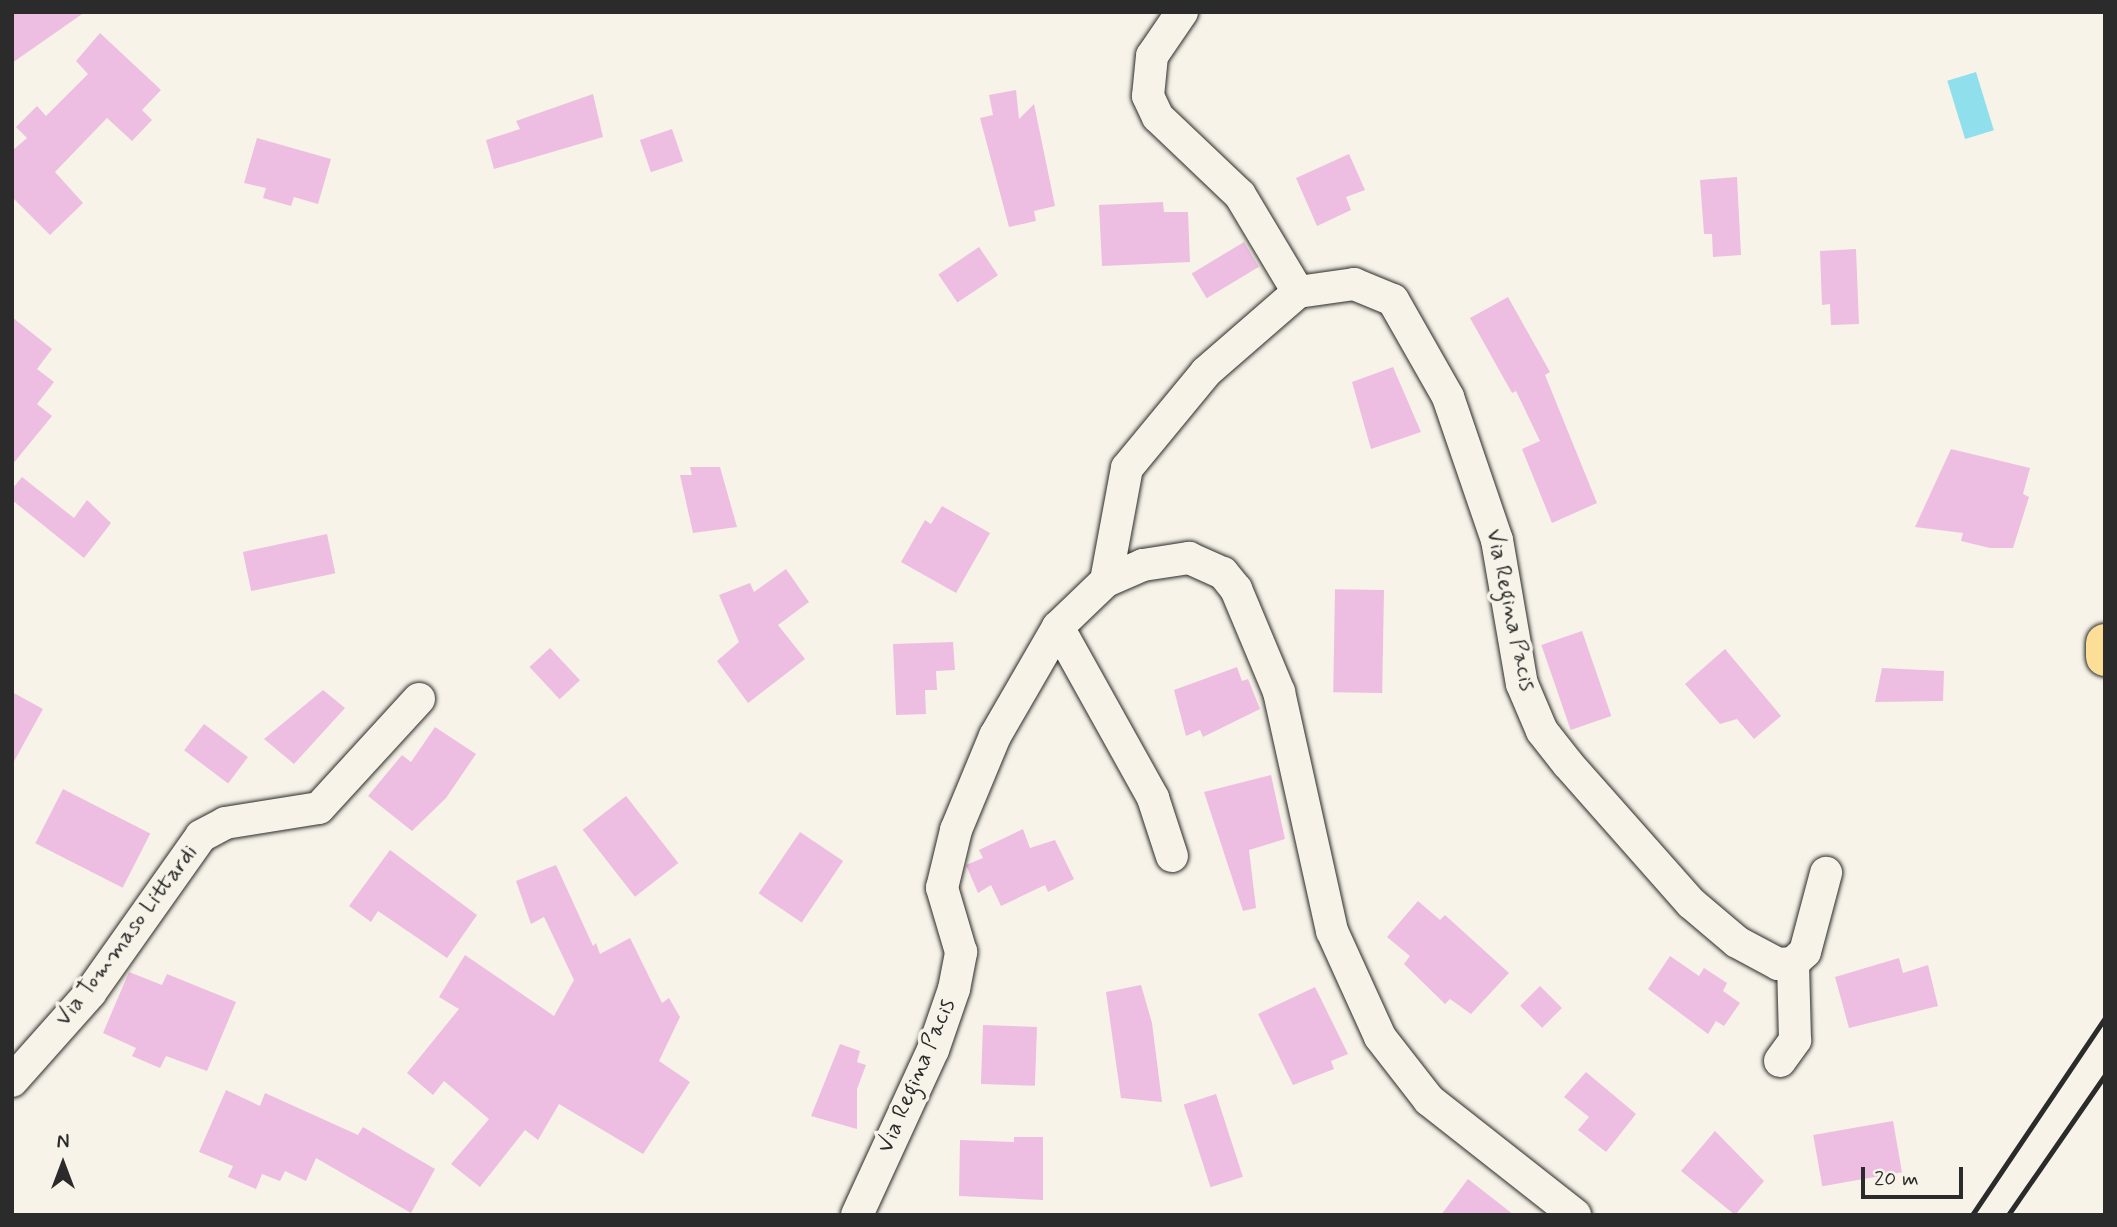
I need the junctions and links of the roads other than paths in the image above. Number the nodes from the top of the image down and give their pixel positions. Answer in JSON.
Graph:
{"nodes":[{"id":1,"x":1182,"y":12,"type":"edge"},
{"id":2,"x":1298,"y":292,"type":"junction"},
{"id":3,"x":1106,"y":581,"type":"junction"},
{"id":4,"x":1058,"y":627,"type":"junction"},
{"id":5,"x":2105,"y":643,"type":"edge"},
{"id":6,"x":2105,"y":657,"type":"edge"},
{"id":7,"x":419,"y":699,"type":"dead end"},
{"id":8,"x":1172,"y":856,"type":"dead end"},
{"id":9,"x":1826,"y":873,"type":"dead end"},
{"id":10,"x":1793,"y":963,"type":"junction"},
{"id":11,"x":1780,"y":1061,"type":"dead end"},
{"id":12,"x":12,"y":1081,"type":"edge"},
{"id":13,"x":857,"y":1215,"type":"edge"},
{"id":14,"x":1575,"y":1215,"type":"edge"}],
"edges":[{"from":1,"to":2,"type":"street"},
{"from":2,"to":3,"type":"street"},
{"from":2,"to":10,"type":"street","name":"Via Regina Pacis"},
{"from":3,"to":4,"type":"street","name":"Via Regina Pacis"},
{"from":3,"to":14,"type":"street","name":"Via Regina Pacis"},
{"from":4,"to":8,"type":"street"},
{"from":4,"to":13,"type":"street","name":"Via Regina Pacis"},
{"from":5,"to":6,"type":"highway"},
{"from":7,"to":12,"type":"street","name":"Via Tommaso Littardi"},
{"from":9,"to":10,"type":"street"},
{"from":10,"to":11,"type":"street"}]}
